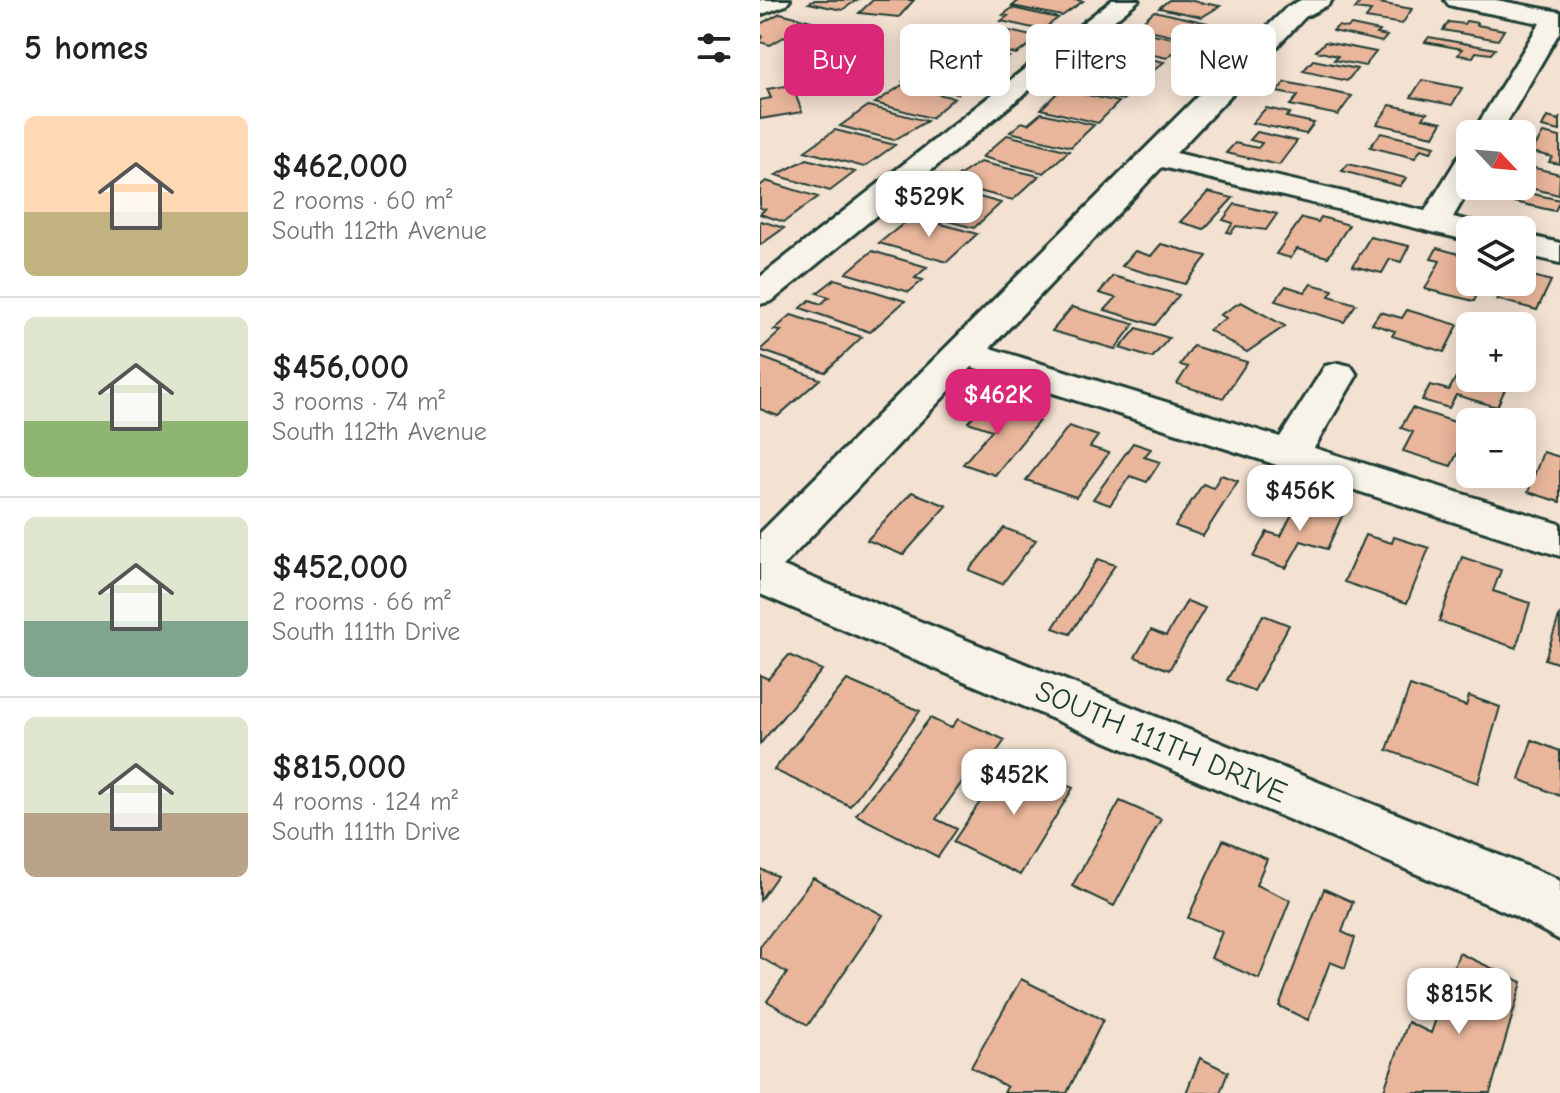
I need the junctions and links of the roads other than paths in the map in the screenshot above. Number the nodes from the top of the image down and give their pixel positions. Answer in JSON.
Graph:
{"nodes":[{"id":1,"x":778,"y":0,"type":"edge"},
{"id":2,"x":1127,"y":0,"type":"edge"},
{"id":3,"x":1320,"y":0,"type":"edge"},
{"id":4,"x":1457,"y":0,"type":"edge"},
{"id":5,"x":760,"y":8,"type":"edge"},
{"id":6,"x":1290,"y":14,"type":"edge"},
{"id":7,"x":1557,"y":18,"type":"edge"},
{"id":8,"x":1495,"y":120,"type":"edge"},
{"id":9,"x":1156,"y":157,"type":"junction"},
{"id":10,"x":1456,"y":186,"type":"edge"},
{"id":11,"x":1434,"y":223,"type":"junction"},
{"id":12,"x":1456,"y":228,"type":"edge"},
{"id":13,"x":1536,"y":247,"type":"edge"},
{"id":14,"x":1560,"y":253,"type":"edge"},
{"id":15,"x":761,"y":291,"type":"edge"},
{"id":16,"x":965,"y":352,"type":"junction"},
{"id":17,"x":1338,"y":375,"type":"dead end"},
{"id":18,"x":1290,"y":454,"type":"junction"},
{"id":19,"x":1560,"y":540,"type":"edge"},
{"id":20,"x":760,"y":561,"type":"edge"},
{"id":21,"x":760,"y":575,"type":"edge"},
{"id":22,"x":1560,"y":912,"type":"edge"}],
"edges":[{"from":1,"to":5,"type":"street"},
{"from":2,"to":15,"type":"street"},
{"from":3,"to":6,"type":"street"},
{"from":4,"to":7,"type":"street"},
{"from":6,"to":9,"type":"street"},
{"from":7,"to":8,"type":"street"},
{"from":9,"to":11,"type":"street"},
{"from":9,"to":16,"type":"street"},
{"from":10,"to":11,"type":"street"},
{"from":11,"to":12,"type":"street"},
{"from":13,"to":14,"type":"street"},
{"from":16,"to":18,"type":"street"},
{"from":16,"to":20,"type":"street"},
{"from":17,"to":18,"type":"street"},
{"from":18,"to":19,"type":"street"},
{"from":21,"to":22,"type":"street","name":"SOUTH 111TH DRIVE"}]}
